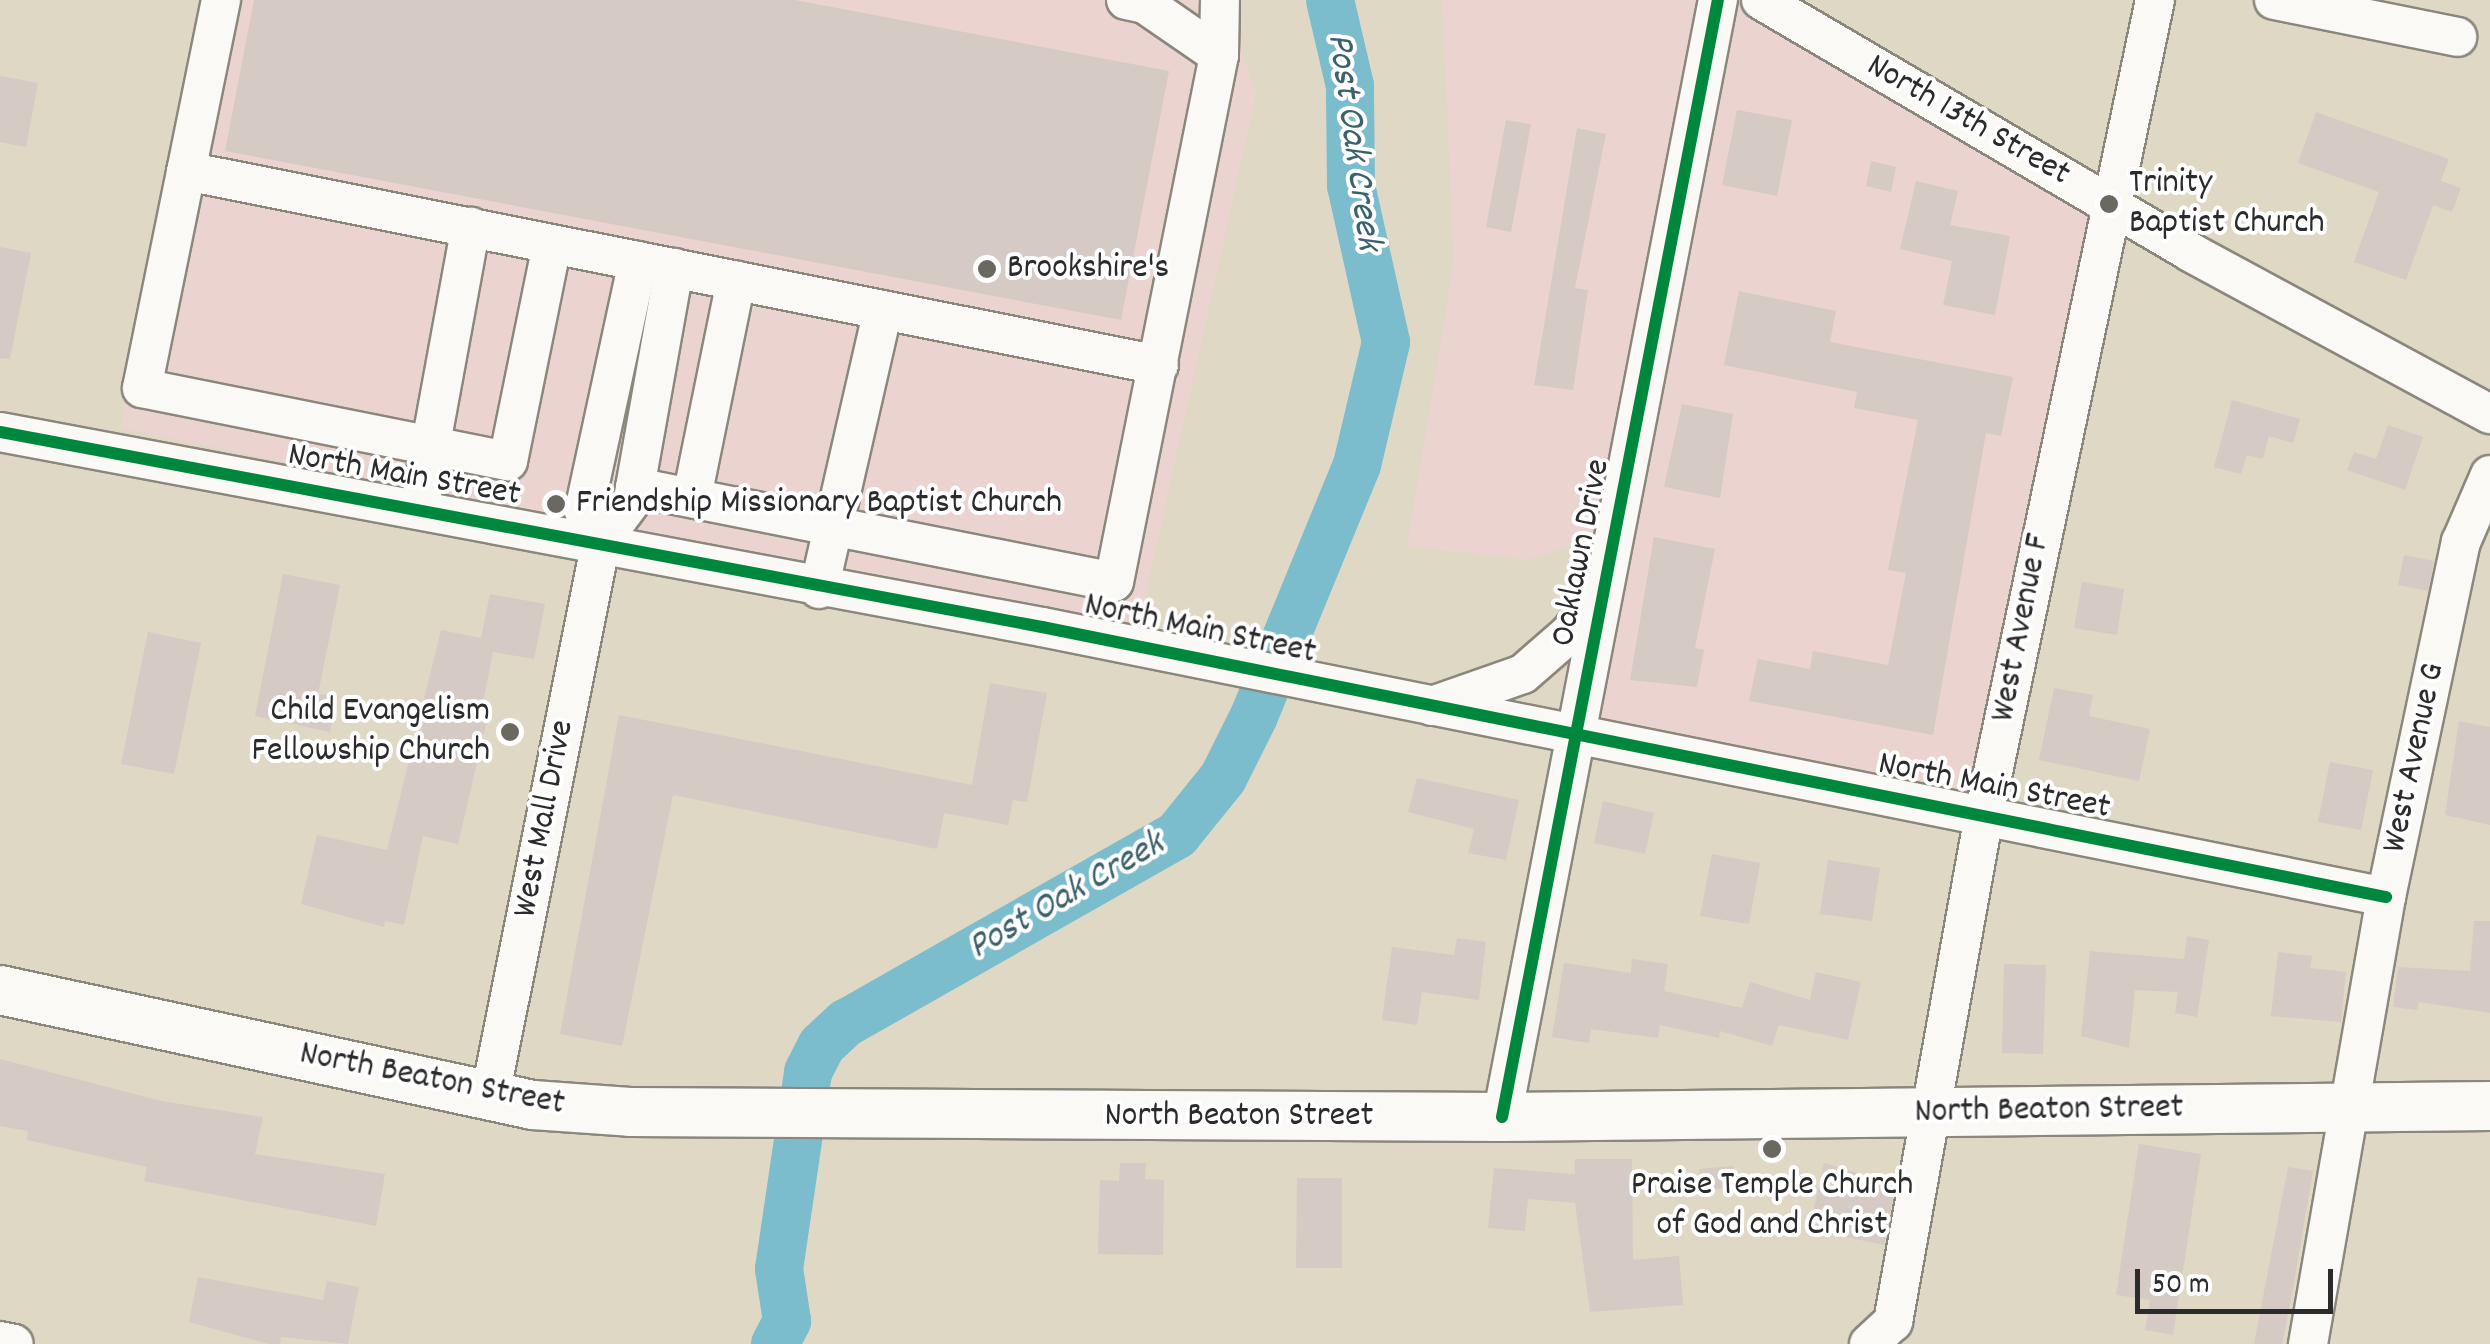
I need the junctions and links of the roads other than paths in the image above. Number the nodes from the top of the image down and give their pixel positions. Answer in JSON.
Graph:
{"nodes":[{"id":1,"x":221,"y":0,"type":"edge"},
{"id":2,"x":1126,"y":0,"type":"edge"},
{"id":3,"x":1220,"y":0,"type":"edge"},
{"id":4,"x":1718,"y":0,"type":"edge"},
{"id":5,"x":1762,"y":0,"type":"edge"},
{"id":6,"x":2155,"y":0,"type":"edge"},
{"id":7,"x":2274,"y":0,"type":"edge"},
{"id":8,"x":2457,"y":37,"type":"dead end"},
{"id":9,"x":1219,"y":55,"type":"junction"},
{"id":10,"x":186,"y":170,"type":"junction"},
{"id":11,"x":2112,"y":206,"type":"junction"},
{"id":12,"x":470,"y":227,"type":"junction"},
{"id":13,"x":552,"y":244,"type":"junction"},
{"id":14,"x":656,"y":265,"type":"junction"},
{"id":15,"x":736,"y":280,"type":"junction"},
{"id":16,"x":883,"y":310,"type":"junction"},
{"id":17,"x":1159,"y":365,"type":"junction"},
{"id":18,"x":2490,"y":414,"type":"edge"},
{"id":19,"x":0,"y":432,"type":"edge"},
{"id":20,"x":433,"y":446,"type":"junction"},
{"id":21,"x":2490,"y":475,"type":"edge"},
{"id":22,"x":635,"y":487,"type":"junction"},
{"id":23,"x":692,"y":498,"type":"junction"},
{"id":24,"x":419,"y":509,"type":"junction"},
{"id":25,"x":836,"y":526,"type":"junction"},
{"id":26,"x":601,"y":542,"type":"junction"},
{"id":27,"x":1053,"y":570,"type":"junction"},
{"id":28,"x":1608,"y":583,"type":"junction"},
{"id":29,"x":819,"y":589,"type":"junction"},
{"id":30,"x":1042,"y":628,"type":"junction"},
{"id":31,"x":1432,"y":706,"type":"junction"},
{"id":32,"x":1574,"y":737,"type":"junction"},
{"id":33,"x":1984,"y":815,"type":"junction"},
{"id":34,"x":2386,"y":897,"type":"junction"},
{"id":35,"x":0,"y":990,"type":"edge"},
{"id":36,"x":490,"y":1096,"type":"junction"},
{"id":37,"x":2348,"y":1106,"type":"junction"},
{"id":38,"x":2490,"y":1106,"type":"edge"},
{"id":39,"x":1935,"y":1112,"type":"junction"},
{"id":40,"x":1502,"y":1117,"type":"junction"},
{"id":41,"x":0,"y":1341,"type":"edge"},
{"id":42,"x":14,"y":1344,"type":"edge"},
{"id":43,"x":1869,"y":1344,"type":"edge"},
{"id":44,"x":2308,"y":1344,"type":"edge"}],
"edges":[{"from":1,"to":10,"type":"street"},
{"from":2,"to":9,"type":"street"},
{"from":3,"to":9,"type":"street"},
{"from":4,"to":28,"type":"street","name":"Oaklawn Drive"},
{"from":5,"to":11,"type":"street","name":"North 13th Street"},
{"from":6,"to":11,"type":"street","name":"West Avenue F"},
{"from":7,"to":8,"type":"street"},
{"from":9,"to":17,"type":"street"},
{"from":10,"to":12,"type":"street"},
{"from":10,"to":20,"type":"street"},
{"from":11,"to":18,"type":"street","name":"North 13th Street"},
{"from":11,"to":33,"type":"street","name":"West Avenue F"},
{"from":12,"to":13,"type":"street"},
{"from":12,"to":20,"type":"street"},
{"from":13,"to":14,"type":"street"},
{"from":13,"to":20,"type":"street"},
{"from":14,"to":15,"type":"street"},
{"from":14,"to":22,"type":"street"},
{"from":14,"to":26,"type":"street"},
{"from":15,"to":16,"type":"street"},
{"from":15,"to":23,"type":"street"},
{"from":16,"to":17,"type":"street"},
{"from":16,"to":25,"type":"street"},
{"from":17,"to":27,"type":"street"},
{"from":19,"to":24,"type":"street","name":"North Main Street"},
{"from":20,"to":24,"type":"street"},
{"from":21,"to":34,"type":"street","name":"West Avenue G"},
{"from":22,"to":23,"type":"street"},
{"from":22,"to":26,"type":"street"},
{"from":23,"to":25,"type":"street"},
{"from":24,"to":26,"type":"street","name":"North Main Street"},
{"from":25,"to":27,"type":"street"},
{"from":25,"to":29,"type":"street"},
{"from":26,"to":29,"type":"street","name":"North Main Street"},
{"from":26,"to":36,"type":"street","name":"West Mall Drive"},
{"from":27,"to":30,"type":"street"},
{"from":28,"to":31,"type":"street"},
{"from":28,"to":32,"type":"street","name":"Oaklawn Drive"},
{"from":29,"to":30,"type":"street","name":"North Main Street"},
{"from":30,"to":31,"type":"street","name":"North Main Street"},
{"from":31,"to":32,"type":"street","name":"North Main Street"},
{"from":32,"to":33,"type":"street","name":"North Main Street"},
{"from":32,"to":40,"type":"street","name":"Oaklawn Drive"},
{"from":33,"to":34,"type":"street","name":"North Main Street"},
{"from":33,"to":39,"type":"street","name":"West Avenue F"},
{"from":34,"to":37,"type":"street","name":"West Avenue G"},
{"from":35,"to":36,"type":"main road","name":"North Beaton Street"},
{"from":36,"to":40,"type":"main road","name":"North Beaton Street"},
{"from":37,"to":38,"type":"main road","name":"North Beaton Street"},
{"from":37,"to":39,"type":"main road","name":"North Beaton Street"},
{"from":37,"to":44,"type":"street","name":"West Avenue G"},
{"from":39,"to":40,"type":"main road","name":"North Beaton Street"},
{"from":39,"to":43,"type":"street","name":"West Avenue F"},
{"from":41,"to":42,"type":"street"}]}
